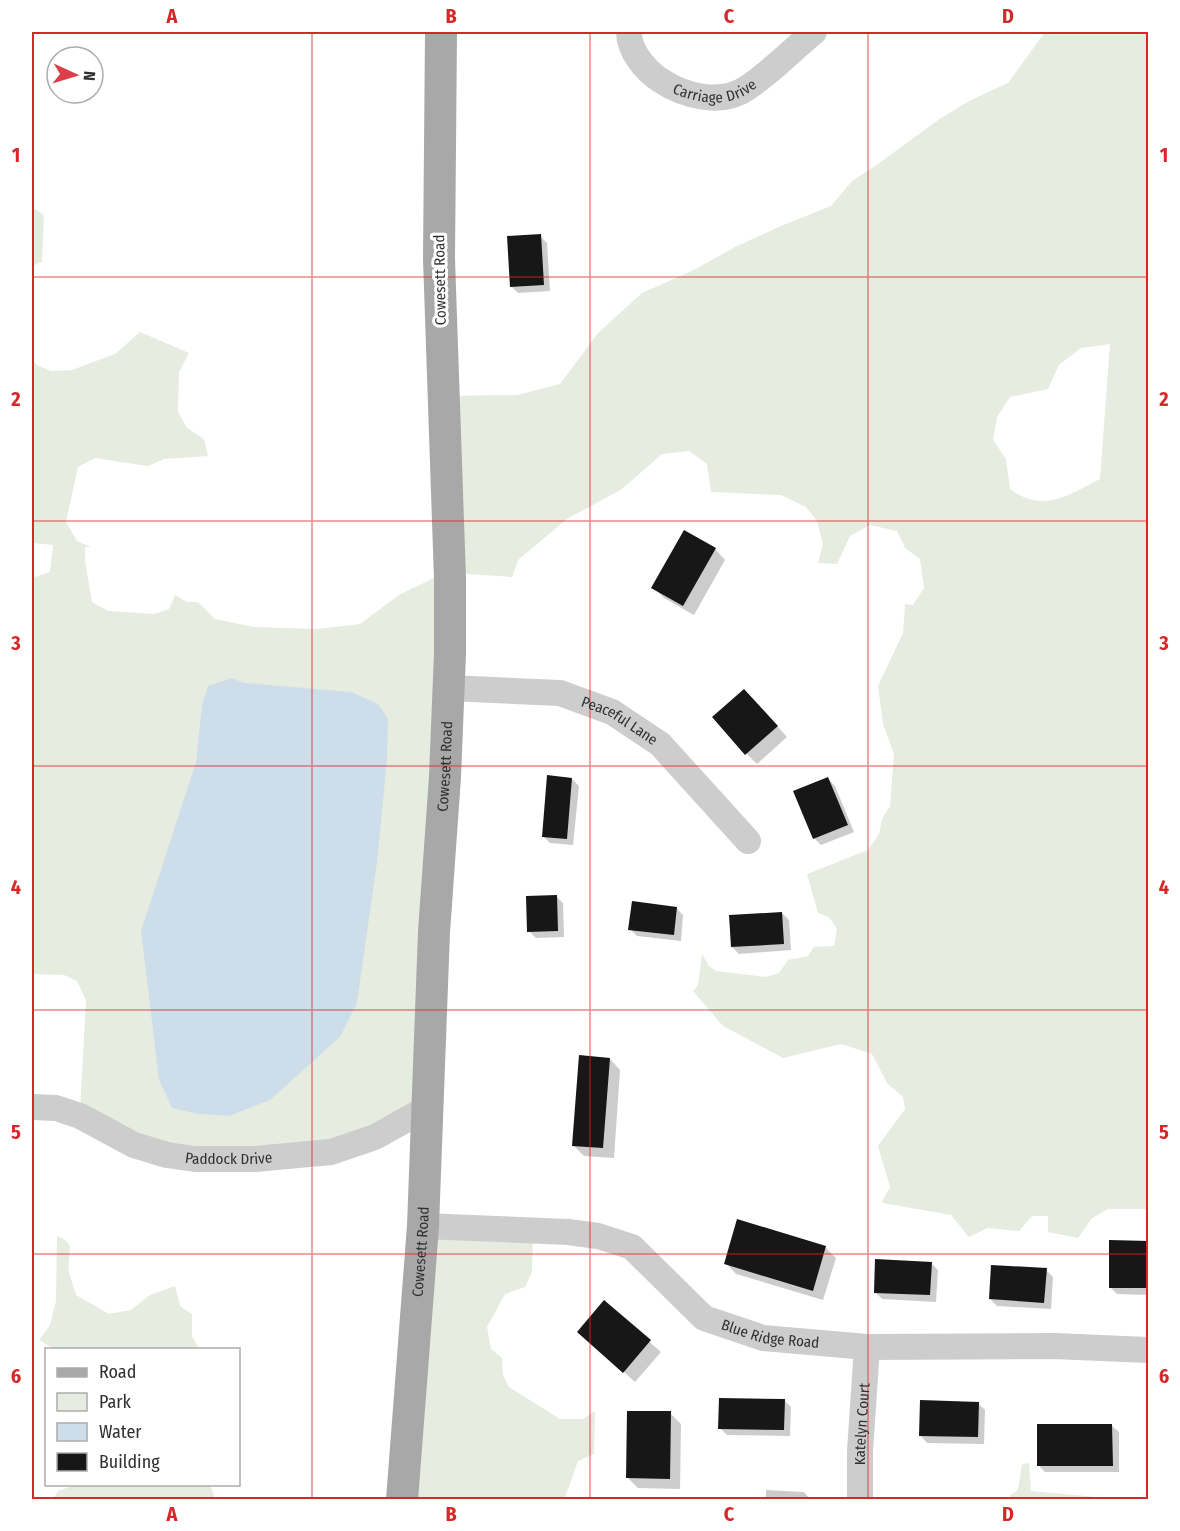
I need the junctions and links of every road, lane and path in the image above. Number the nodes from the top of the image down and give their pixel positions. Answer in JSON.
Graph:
{"nodes":[{"id":1,"x":441,"y":32,"type":"edge"},
{"id":2,"x":629,"y":32,"type":"edge"},
{"id":3,"x":814,"y":32,"type":"edge"},
{"id":4,"x":449,"y":688,"type":"junction"},
{"id":5,"x":748,"y":841,"type":"dead end"},
{"id":6,"x":32,"y":1107,"type":"edge"},
{"id":7,"x":426,"y":1108,"type":"junction"},
{"id":8,"x":423,"y":1226,"type":"junction"},
{"id":9,"x":867,"y":1347,"type":"junction"},
{"id":10,"x":1149,"y":1350,"type":"edge"},
{"id":11,"x":402,"y":1500,"type":"edge"},
{"id":12,"x":860,"y":1500,"type":"edge"}],
"edges":[{"from":1,"to":4,"type":"main road","name":"Cowesett Road"},
{"from":2,"to":3,"type":"street","name":"Carriage Drive"},
{"from":4,"to":5,"type":"street","name":"Peaceful Lane"},
{"from":4,"to":7,"type":"main road","name":"Cowesett Road"},
{"from":6,"to":7,"type":"street","name":"Paddock Drive"},
{"from":7,"to":8,"type":"main road","name":"Cowesett Road"},
{"from":8,"to":9,"type":"street","name":"Blue Ridge Road"},
{"from":8,"to":11,"type":"main road","name":"Cowesett Road"},
{"from":9,"to":10,"type":"street","name":"Blue Ridge Road"},
{"from":9,"to":12,"type":"street","name":"Katelyn Court"}]}
